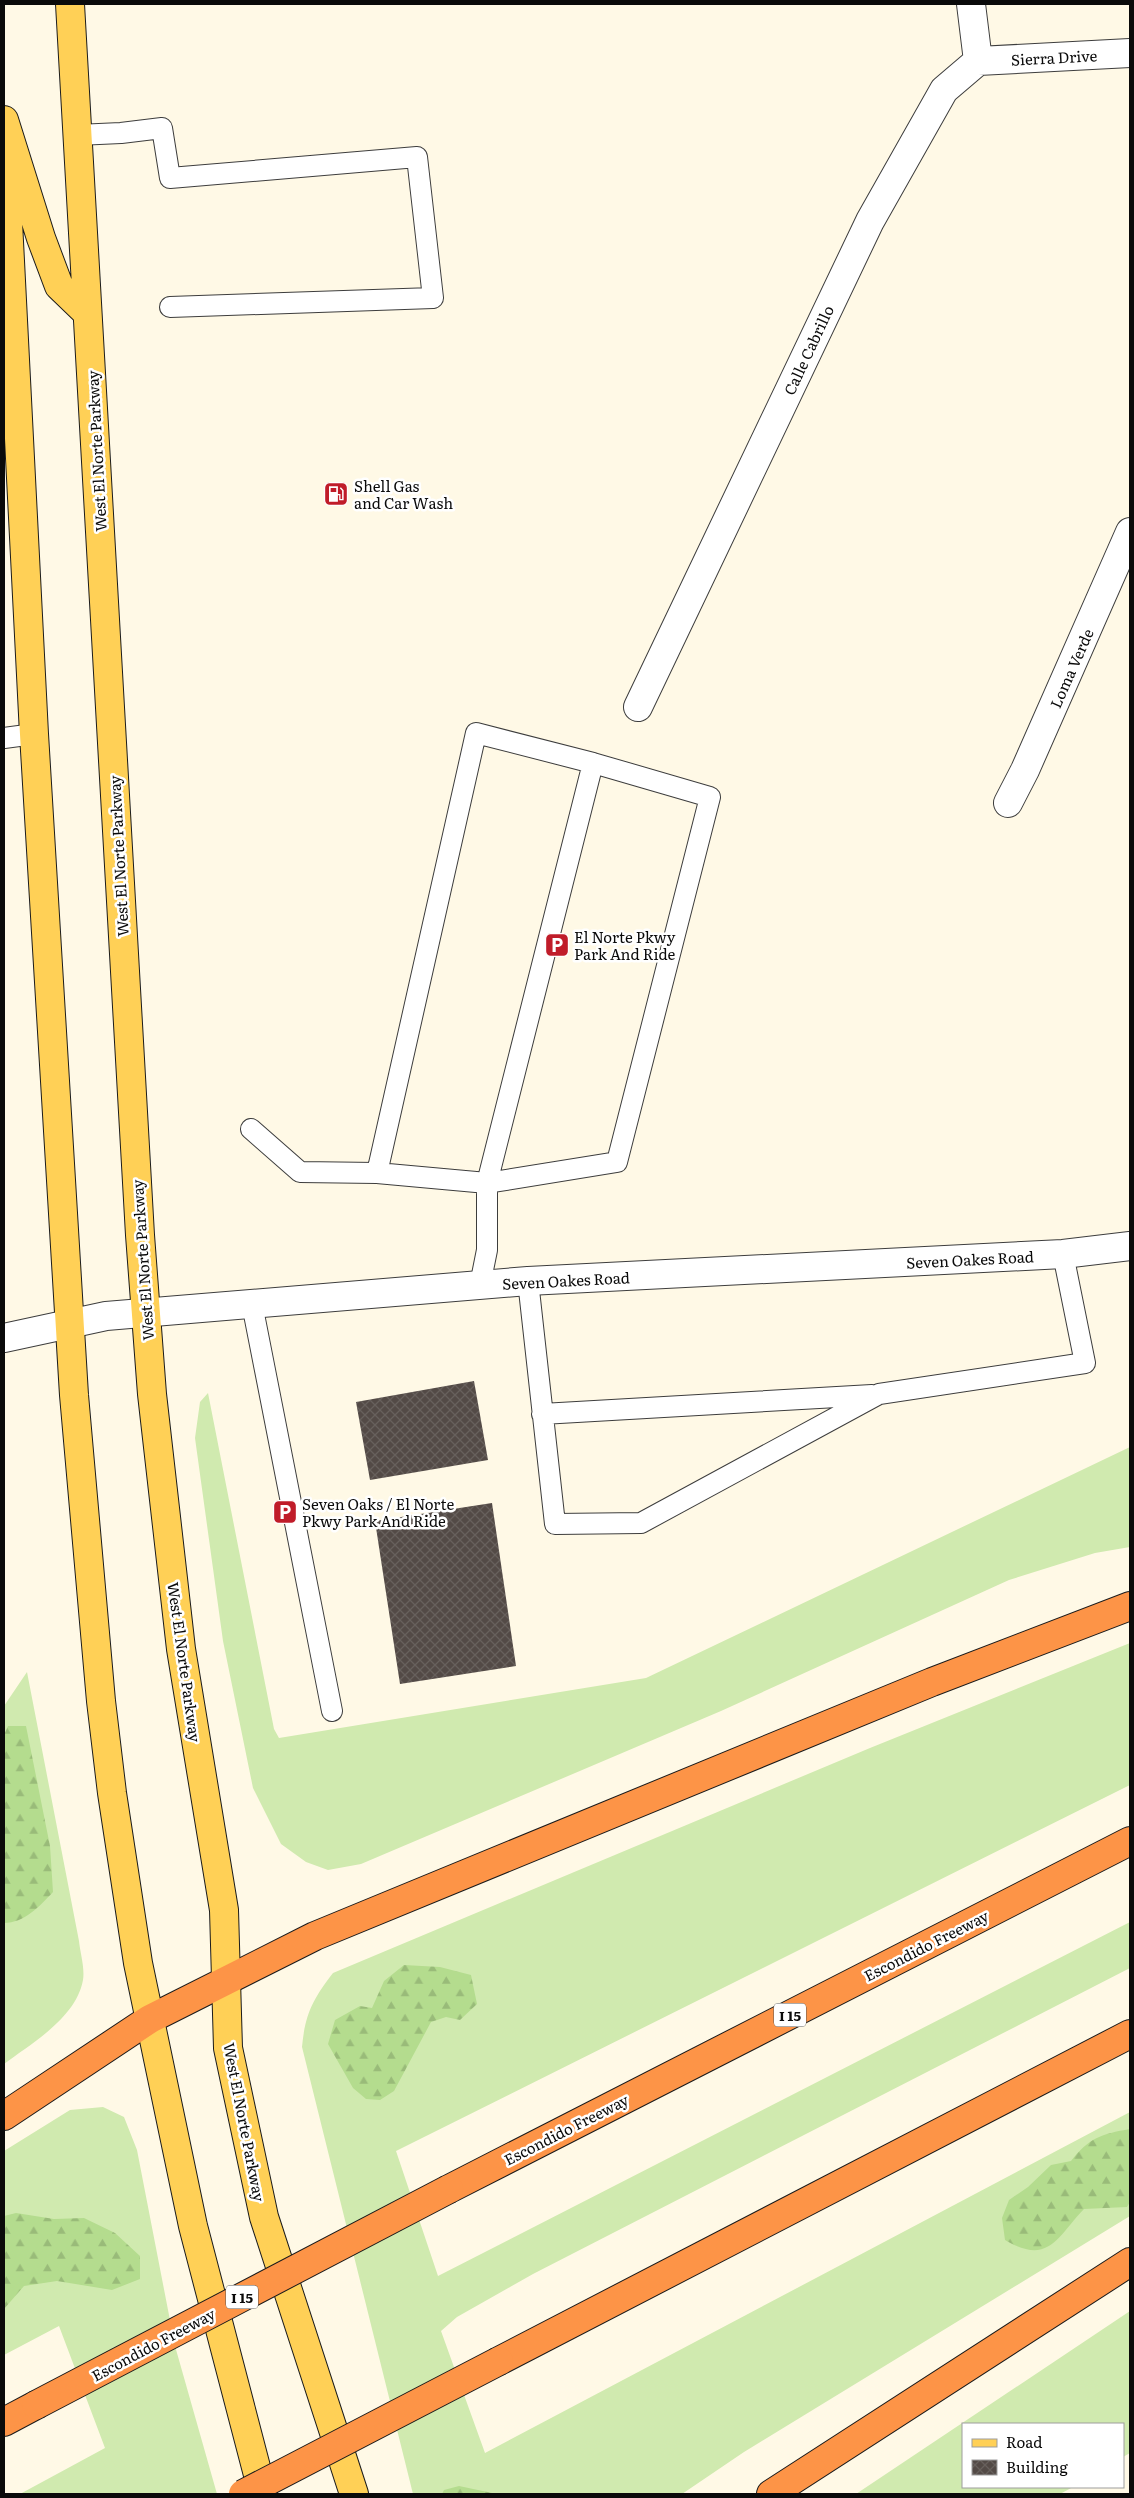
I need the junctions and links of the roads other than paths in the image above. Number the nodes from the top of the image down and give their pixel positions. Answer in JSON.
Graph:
{"nodes":[{"id":1,"x":70,"y":4,"type":"edge"},
{"id":2,"x":971,"y":4,"type":"edge"},
{"id":3,"x":1130,"y":53,"type":"edge"},
{"id":4,"x":978,"y":60,"type":"junction"},
{"id":5,"x":4,"y":120,"type":"edge"},
{"id":6,"x":77,"y":135,"type":"junction"},
{"id":7,"x":4,"y":143,"type":"edge"},
{"id":8,"x":170,"y":307,"type":"dead end"},
{"id":9,"x":88,"y":313,"type":"junction"},
{"id":10,"x":1130,"y":532,"type":"edge"},
{"id":11,"x":638,"y":707,"type":"dead end"},
{"id":12,"x":34,"y":734,"type":"junction"},
{"id":13,"x":4,"y":738,"type":"edge"},
{"id":14,"x":593,"y":763,"type":"junction"},
{"id":15,"x":1008,"y":803,"type":"dead end"},
{"id":16,"x":251,"y":1129,"type":"dead end"},
{"id":17,"x":377,"y":1173,"type":"junction"},
{"id":18,"x":487,"y":1183,"type":"junction"},
{"id":19,"x":1130,"y":1246,"type":"edge"},
{"id":20,"x":1063,"y":1254,"type":"junction"},
{"id":21,"x":528,"y":1281,"type":"junction"},
{"id":22,"x":480,"y":1285,"type":"junction"},
{"id":23,"x":252,"y":1304,"type":"junction"},
{"id":24,"x":146,"y":1313,"type":"junction"},
{"id":25,"x":70,"y":1324,"type":"junction"},
{"id":26,"x":4,"y":1338,"type":"edge"},
{"id":27,"x":878,"y":1394,"type":"junction"},
{"id":28,"x":542,"y":1414,"type":"junction"},
{"id":29,"x":1130,"y":1606,"type":"edge"},
{"id":30,"x":332,"y":1711,"type":"dead end"},
{"id":31,"x":1130,"y":1841,"type":"edge"},
{"id":32,"x":226,"y":1981,"type":"junction"},
{"id":33,"x":150,"y":2020,"type":"junction"},
{"id":34,"x":1130,"y":2034,"type":"edge"},
{"id":35,"x":4,"y":2116,"type":"edge"},
{"id":36,"x":1130,"y":2262,"type":"edge"},
{"id":37,"x":4,"y":2422,"type":"edge"},
{"id":38,"x":243,"y":2494,"type":"edge"},
{"id":39,"x":263,"y":2494,"type":"edge"},
{"id":40,"x":354,"y":2494,"type":"edge"},
{"id":41,"x":771,"y":2494,"type":"edge"}],
"edges":[{"from":1,"to":6,"type":"main road","name":"West El Norte Parkway"},
{"from":2,"to":4,"type":"street"},
{"from":3,"to":4,"type":"street","name":"Sierra Drive"},
{"from":4,"to":11,"type":"street","name":"Calle Cabrillo"},
{"from":5,"to":9,"type":"main road"},
{"from":6,"to":8,"type":"lane"},
{"from":6,"to":9,"type":"main road","name":"West El Norte Parkway"},
{"from":7,"to":12,"type":"main road"},
{"from":9,"to":24,"type":"main road","name":"West El Norte Parkway"},
{"from":10,"to":15,"type":"street","name":"Loma Verde"},
{"from":12,"to":13,"type":"lane"},
{"from":12,"to":25,"type":"main road"},
{"from":14,"to":17,"type":"lane"},
{"from":14,"to":18,"type":"lane"},
{"from":14,"to":18,"type":"lane"},
{"from":16,"to":17,"type":"lane"},
{"from":17,"to":18,"type":"lane"},
{"from":18,"to":22,"type":"lane"},
{"from":19,"to":20,"type":"street","name":"Seven Oakes Road"},
{"from":20,"to":21,"type":"street","name":"Seven Oakes Road"},
{"from":20,"to":27,"type":"lane"},
{"from":21,"to":22,"type":"street","name":"Seven Oakes Road"},
{"from":21,"to":28,"type":"lane"},
{"from":22,"to":23,"type":"street","name":"Seven Oakes Road"},
{"from":23,"to":24,"type":"street","name":"Seven Oakes Road"},
{"from":23,"to":30,"type":"lane"},
{"from":24,"to":25,"type":"street","name":"Seven Oakes Road"},
{"from":24,"to":32,"type":"main road","name":"West El Norte Parkway"},
{"from":25,"to":26,"type":"street","name":"Seven Oakes Road"},
{"from":25,"to":33,"type":"main road"},
{"from":27,"to":28,"type":"lane"},
{"from":27,"to":28,"type":"lane"},
{"from":29,"to":32,"type":"highway"},
{"from":31,"to":37,"type":"highway","name":"Escondido Freeway","number":"I 15","bridge":true},
{"from":32,"to":33,"type":"highway"},
{"from":32,"to":40,"type":"main road","name":"West El Norte Parkway"},
{"from":33,"to":35,"type":"highway"},
{"from":33,"to":39,"type":"main road"},
{"from":34,"to":38,"type":"highway","bridge":true},
{"from":36,"to":41,"type":"highway"}]}
